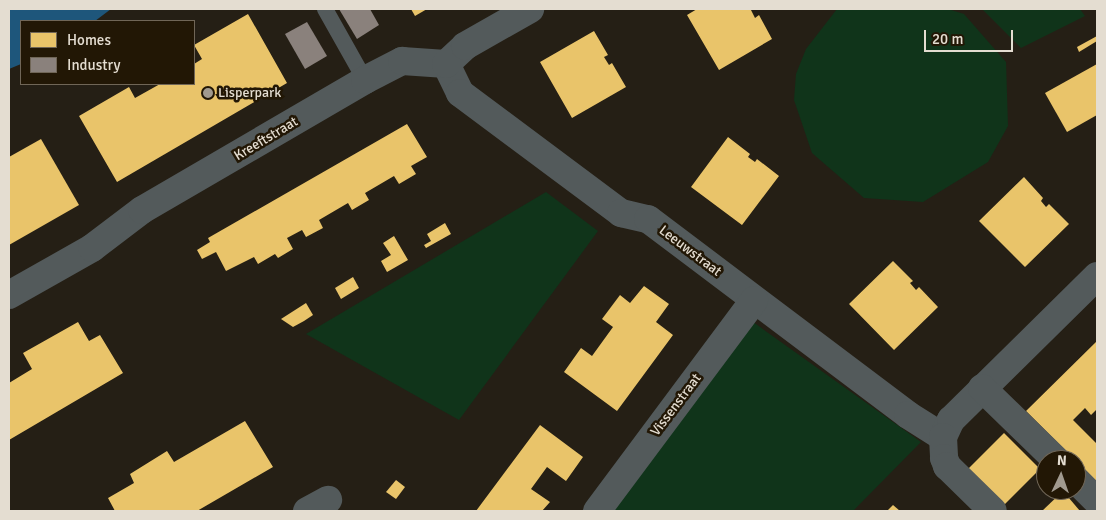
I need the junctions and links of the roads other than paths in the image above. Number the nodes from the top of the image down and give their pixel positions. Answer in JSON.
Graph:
{"nodes":[{"id":1,"x":325,"y":9,"type":"edge"},
{"id":2,"x":530,"y":9,"type":"edge"},
{"id":3,"x":446,"y":64,"type":"junction"},
{"id":4,"x":366,"y":80,"type":"junction"},
{"id":5,"x":1097,"y":276,"type":"edge"},
{"id":6,"x":9,"y":295,"type":"edge"},
{"id":7,"x":754,"y":300,"type":"junction"},
{"id":8,"x":982,"y":388,"type":"junction"},
{"id":9,"x":943,"y":437,"type":"junction"},
{"id":10,"x":1046,"y":450,"type":"edge"},
{"id":11,"x":1086,"y":490,"type":"edge"},
{"id":12,"x":1097,"y":501,"type":"edge"},
{"id":13,"x":597,"y":511,"type":"edge"},
{"id":14,"x":994,"y":511,"type":"edge"}],
"edges":[{"from":1,"to":4,"type":"lane"},
{"from":2,"to":3,"type":"street"},
{"from":3,"to":4,"type":"street","name":"Kreeftstraat"},
{"from":3,"to":7,"type":"street","name":"Leeuwstraat"},
{"from":4,"to":6,"type":"street","name":"Kreeftstraat"},
{"from":5,"to":8,"type":"street"},
{"from":7,"to":9,"type":"street","name":"Leeuwstraat"},
{"from":7,"to":13,"type":"street","name":"Vissenstraat"},
{"from":8,"to":9,"type":"street"},
{"from":8,"to":10,"type":"street"},
{"from":9,"to":14,"type":"street"},
{"from":11,"to":12,"type":"street"}]}
